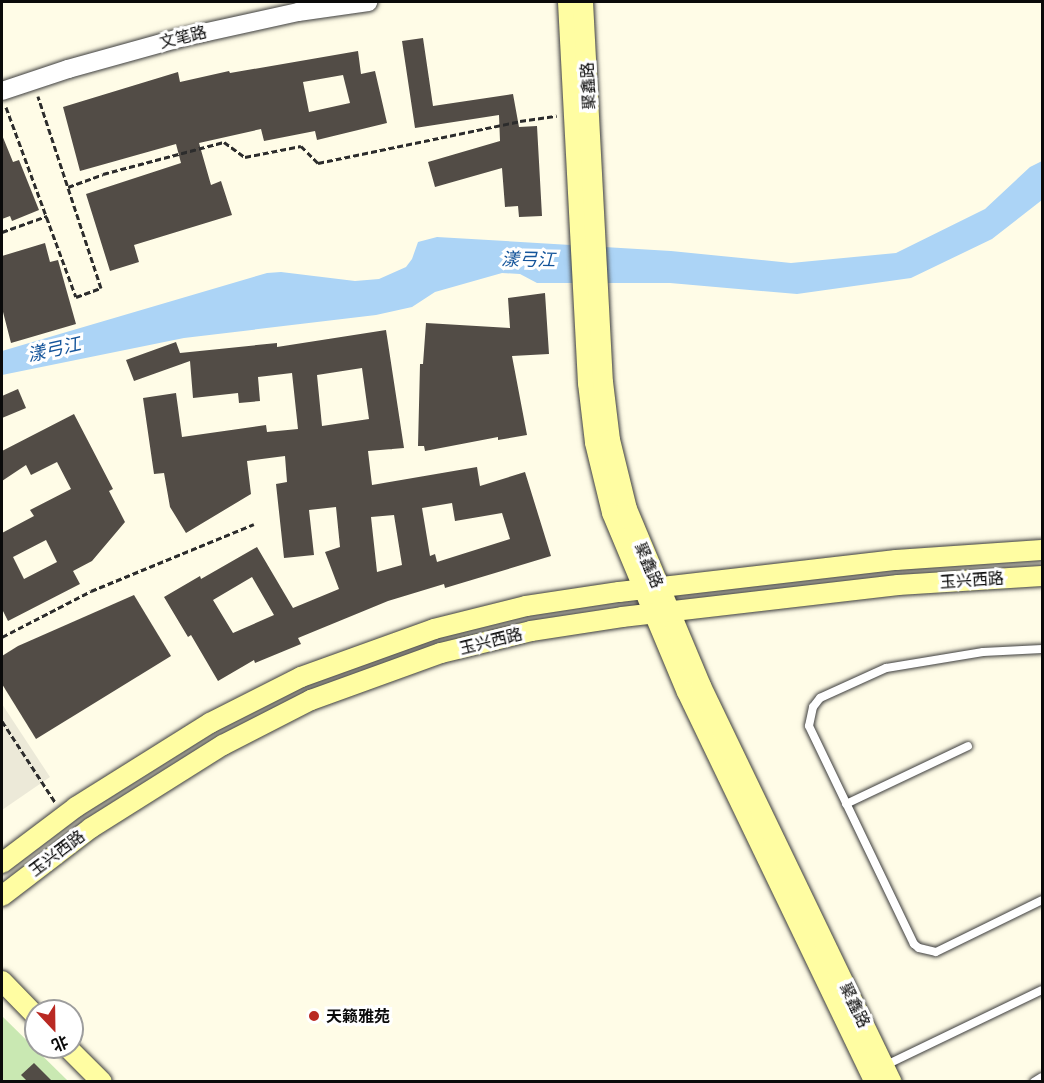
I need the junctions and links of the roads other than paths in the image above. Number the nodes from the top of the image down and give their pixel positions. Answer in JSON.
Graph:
{"nodes":[{"id":1,"x":368,"y":2,"type":"edge"},
{"id":2,"x":568,"y":2,"type":"edge"},
{"id":3,"x":583,"y":2,"type":"edge"},
{"id":4,"x":4,"y":98,"type":"edge"},
{"id":5,"x":588,"y":230,"type":"junction"},
{"id":6,"x":1042,"y":550,"type":"edge"},
{"id":7,"x":1042,"y":576,"type":"edge"},
{"id":8,"x":650,"y":588,"type":"junction"},
{"id":9,"x":660,"y":613,"type":"junction"},
{"id":10,"x":1042,"y":649,"type":"edge"},
{"id":11,"x":968,"y":746,"type":"dead end"},
{"id":12,"x":846,"y":804,"type":"junction"},
{"id":13,"x":2,"y":863,"type":"edge"},
{"id":14,"x":2,"y":896,"type":"edge"},
{"id":15,"x":1042,"y":900,"type":"edge"},
{"id":16,"x":2,"y":981,"type":"edge"},
{"id":17,"x":1042,"y":990,"type":"edge"},
{"id":18,"x":24,"y":1004,"type":"edge"},
{"id":19,"x":79,"y":1059,"type":"edge"},
{"id":20,"x":884,"y":1076,"type":"edge"},
{"id":21,"x":1042,"y":1077,"type":"edge"},
{"id":22,"x":102,"y":1082,"type":"edge"},
{"id":23,"x":1034,"y":1082,"type":"edge"}],
"edges":[{"from":1,"to":4,"type":"street","name":"文笔路"},
{"from":2,"to":5,"type":"main road","name":"聚鑫路"},
{"from":3,"to":5,"type":"main road","name":"聚鑫路"},
{"from":5,"to":8,"type":"main road","name":"聚鑫路"},
{"from":6,"to":8,"type":"main road","name":"玉兴西路"},
{"from":7,"to":9,"type":"main road","name":"玉兴西路"},
{"from":8,"to":9,"type":"main road","name":"聚鑫路"},
{"from":8,"to":13,"type":"main road","name":"玉兴西路"},
{"from":9,"to":14,"type":"main road","name":"玉兴西路"},
{"from":9,"to":20,"type":"main road","name":"聚鑫路"},
{"from":10,"to":12,"type":"lane"},
{"from":11,"to":12,"type":"lane"},
{"from":12,"to":15,"type":"lane"},
{"from":16,"to":18,"type":"main road"},
{"from":17,"to":20,"type":"lane"},
{"from":19,"to":22,"type":"main road"},
{"from":21,"to":23,"type":"lane"}]}
